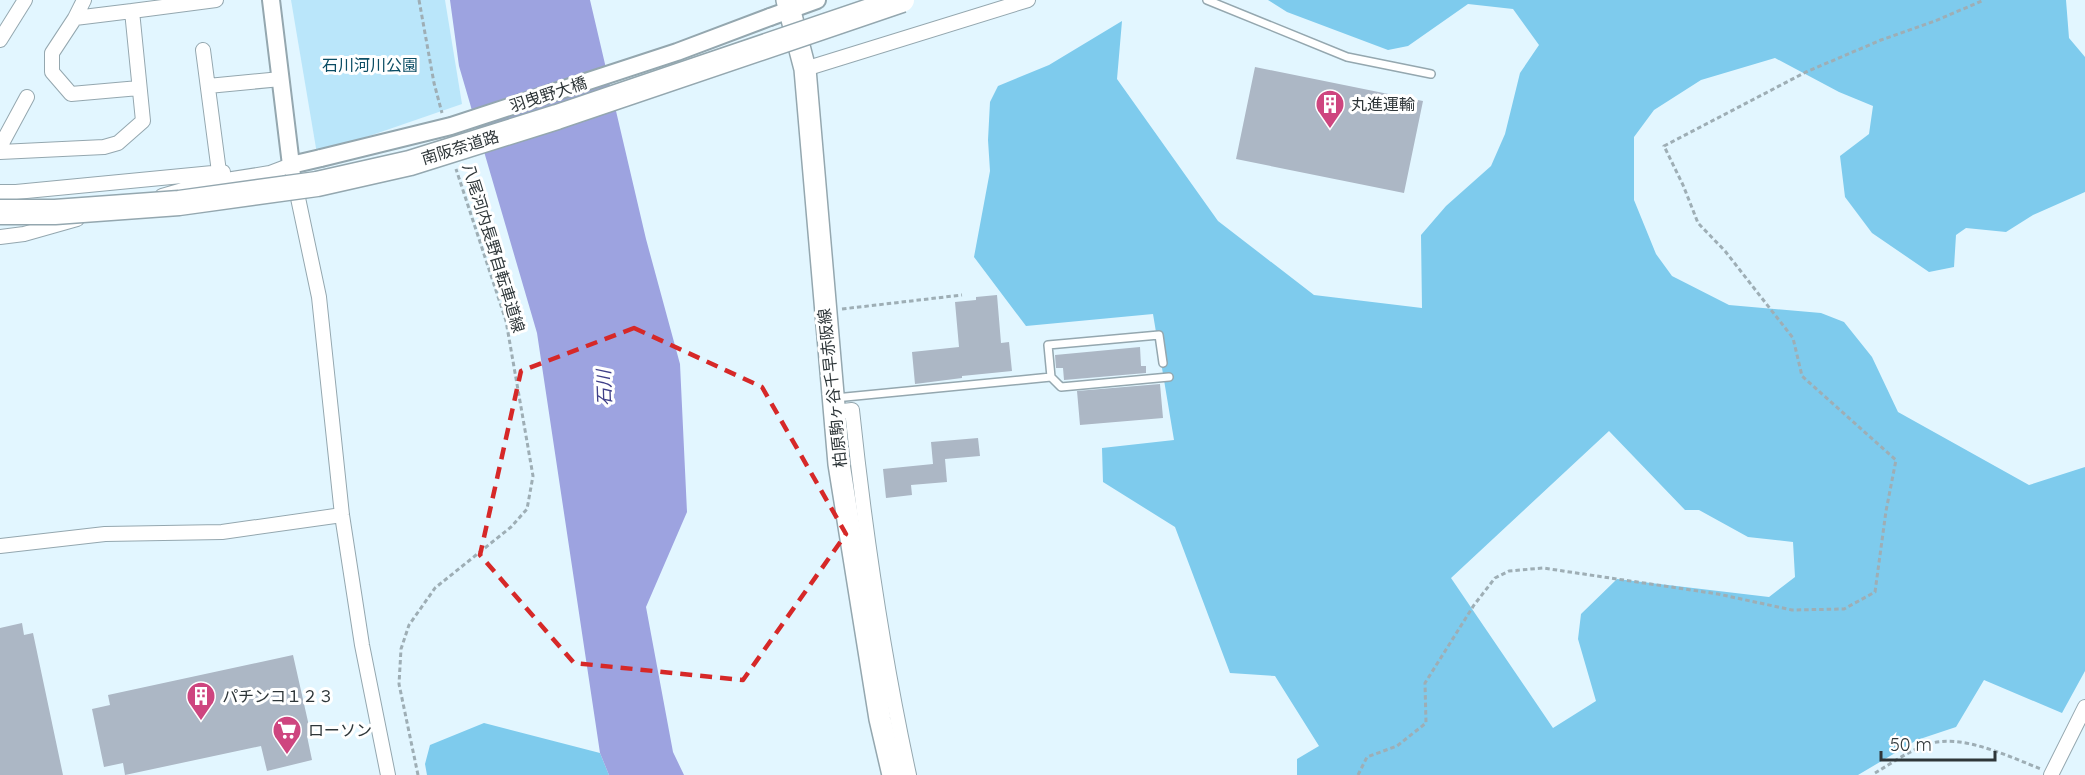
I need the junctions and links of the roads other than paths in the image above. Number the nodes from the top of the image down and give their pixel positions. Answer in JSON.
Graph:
{"nodes":[{"id":1,"x":26,"y":0,"type":"edge"},
{"id":2,"x":84,"y":0,"type":"edge"},
{"id":3,"x":216,"y":0,"type":"edge"},
{"id":4,"x":271,"y":0,"type":"edge"},
{"id":5,"x":817,"y":0,"type":"edge"},
{"id":6,"x":867,"y":0,"type":"edge"},
{"id":7,"x":902,"y":0,"type":"edge"},
{"id":8,"x":1028,"y":0,"type":"edge"},
{"id":9,"x":1207,"y":0,"type":"edge"},
{"id":10,"x":782,"y":9,"type":"edge"},
{"id":11,"x":132,"y":11,"type":"junction"},
{"id":12,"x":75,"y":18,"type":"junction"},
{"id":13,"x":0,"y":40,"type":"edge"},
{"id":14,"x":204,"y":50,"type":"dead end"},
{"id":15,"x":805,"y":69,"type":"junction"},
{"id":16,"x":1431,"y":74,"type":"dead end"},
{"id":17,"x":281,"y":79,"type":"junction"},
{"id":18,"x":208,"y":86,"type":"junction"},
{"id":19,"x":140,"y":88,"type":"junction"},
{"id":20,"x":27,"y":97,"type":"dead end"},
{"id":21,"x":0,"y":149,"type":"edge"},
{"id":22,"x":291,"y":165,"type":"junction"},
{"id":23,"x":219,"y":172,"type":"junction"},
{"id":24,"x":0,"y":192,"type":"edge"},
{"id":25,"x":0,"y":203,"type":"edge"},
{"id":26,"x":0,"y":212,"type":"edge"},
{"id":27,"x":0,"y":237,"type":"edge"},
{"id":28,"x":1163,"y":363,"type":"dead end"},
{"id":29,"x":1051,"y":377,"type":"junction"},
{"id":30,"x":1169,"y":377,"type":"dead end"},
{"id":31,"x":833,"y":405,"type":"junction"},
{"id":32,"x":342,"y":515,"type":"junction"},
{"id":33,"x":0,"y":546,"type":"edge"},
{"id":34,"x":2085,"y":707,"type":"edge"},
{"id":35,"x":2052,"y":774,"type":"edge"},
{"id":36,"x":388,"y":775,"type":"edge"},
{"id":37,"x":893,"y":775,"type":"edge"},
{"id":38,"x":909,"y":775,"type":"edge"}],
"edges":[{"from":1,"to":13,"type":"street"},
{"from":2,"to":12,"type":"street"},
{"from":3,"to":11,"type":"street"},
{"from":4,"to":17,"type":"street"},
{"from":5,"to":10,"type":"street","name":"羽曳野大橋"},
{"from":6,"to":25,"type":"highway","name":"南阪奈道路"},
{"from":7,"to":26,"type":"highway","name":"南阪奈道路","bridge":true},
{"from":8,"to":15,"type":"street"},
{"from":9,"to":16,"type":"lane"},
{"from":10,"to":15,"type":"main road","name":"柏原駒ヶ谷千早赤阪線"},
{"from":10,"to":22,"type":"street","name":"羽曳野大橋","bridge":true},
{"from":11,"to":12,"type":"street"},
{"from":11,"to":19,"type":"street"},
{"from":12,"to":19,"type":"street"},
{"from":14,"to":18,"type":"street"},
{"from":15,"to":31,"type":"main road","name":"柏原駒ヶ谷千早赤阪線"},
{"from":17,"to":18,"type":"street"},
{"from":17,"to":22,"type":"street"},
{"from":18,"to":23,"type":"street"},
{"from":19,"to":21,"type":"street"},
{"from":20,"to":21,"type":"street"},
{"from":22,"to":23,"type":"street"},
{"from":22,"to":27,"type":"street"},
{"from":22,"to":32,"type":"street"},
{"from":23,"to":24,"type":"street"},
{"from":28,"to":29,"type":"lane"},
{"from":29,"to":30,"type":"lane"},
{"from":29,"to":31,"type":"lane"},
{"from":31,"to":37,"type":"main road","name":"柏原駒ヶ谷千早赤阪線"},
{"from":31,"to":38,"type":"street"},
{"from":32,"to":33,"type":"street"},
{"from":32,"to":36,"type":"street"},
{"from":34,"to":35,"type":"street"}]}
